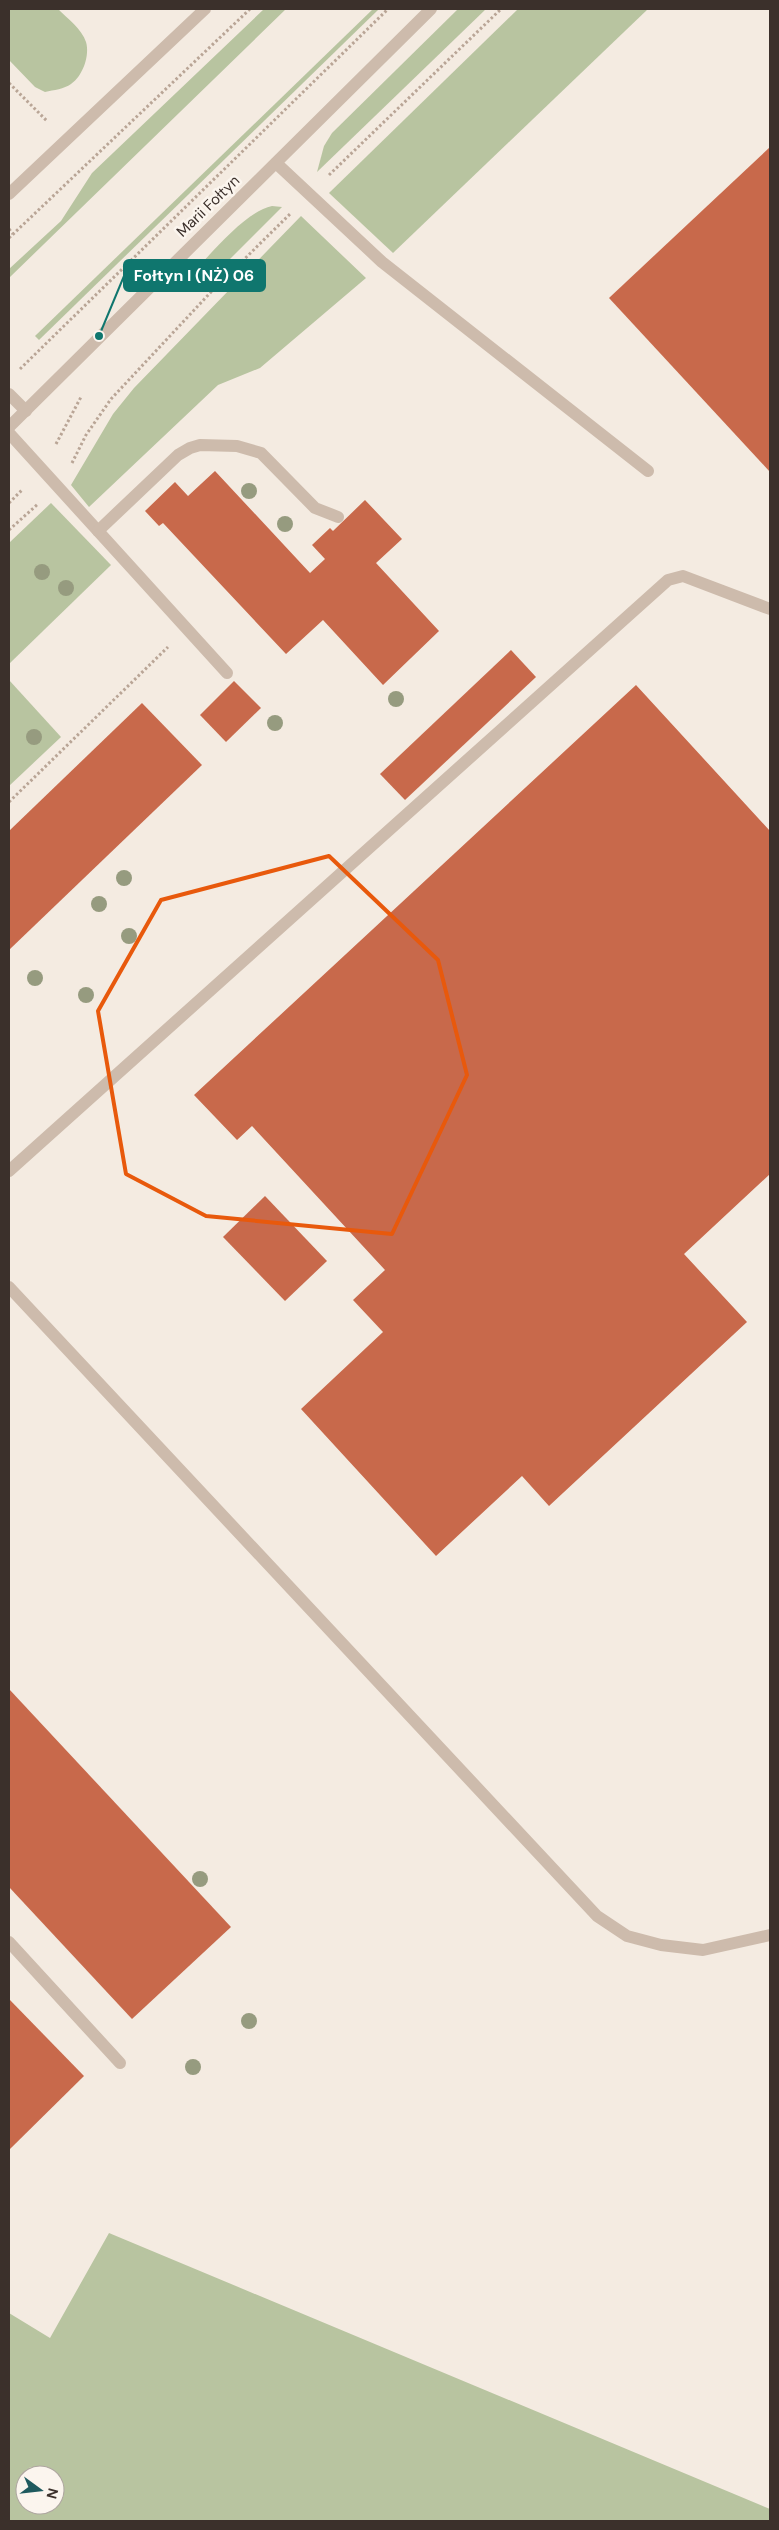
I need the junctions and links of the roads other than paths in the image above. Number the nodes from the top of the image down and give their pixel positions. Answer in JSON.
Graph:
{"nodes":[{"id":1,"x":205,"y":9,"type":"edge"},
{"id":2,"x":431,"y":9,"type":"edge"},
{"id":3,"x":276,"y":163,"type":"junction"},
{"id":4,"x":9,"y":194,"type":"edge"},
{"id":5,"x":9,"y":394,"type":"edge"},
{"id":6,"x":26,"y":410,"type":"junction"},
{"id":7,"x":9,"y":427,"type":"edge"},
{"id":8,"x":9,"y":433,"type":"edge"},
{"id":9,"x":648,"y":470,"type":"dead end"},
{"id":10,"x":338,"y":517,"type":"dead end"},
{"id":11,"x":98,"y":531,"type":"junction"},
{"id":12,"x":770,"y":610,"type":"edge"},
{"id":13,"x":227,"y":673,"type":"dead end"},
{"id":14,"x":9,"y":1171,"type":"edge"},
{"id":15,"x":9,"y":1287,"type":"edge"},
{"id":16,"x":770,"y":1935,"type":"edge"},
{"id":17,"x":9,"y":1942,"type":"edge"},
{"id":18,"x":120,"y":2063,"type":"dead end"}],
"edges":[{"from":1,"to":4,"type":"street"},
{"from":2,"to":3,"type":"street","name":"Marii Fołtyn"},
{"from":3,"to":6,"type":"street","name":"Marii Fołtyn"},
{"from":3,"to":9,"type":"street"},
{"from":5,"to":6,"type":"street"},
{"from":6,"to":7,"type":"street","name":"Marii Fołtyn"},
{"from":8,"to":11,"type":"street"},
{"from":10,"to":11,"type":"street"},
{"from":11,"to":13,"type":"street"},
{"from":12,"to":14,"type":"street"},
{"from":15,"to":16,"type":"street"},
{"from":17,"to":18,"type":"street"}]}
